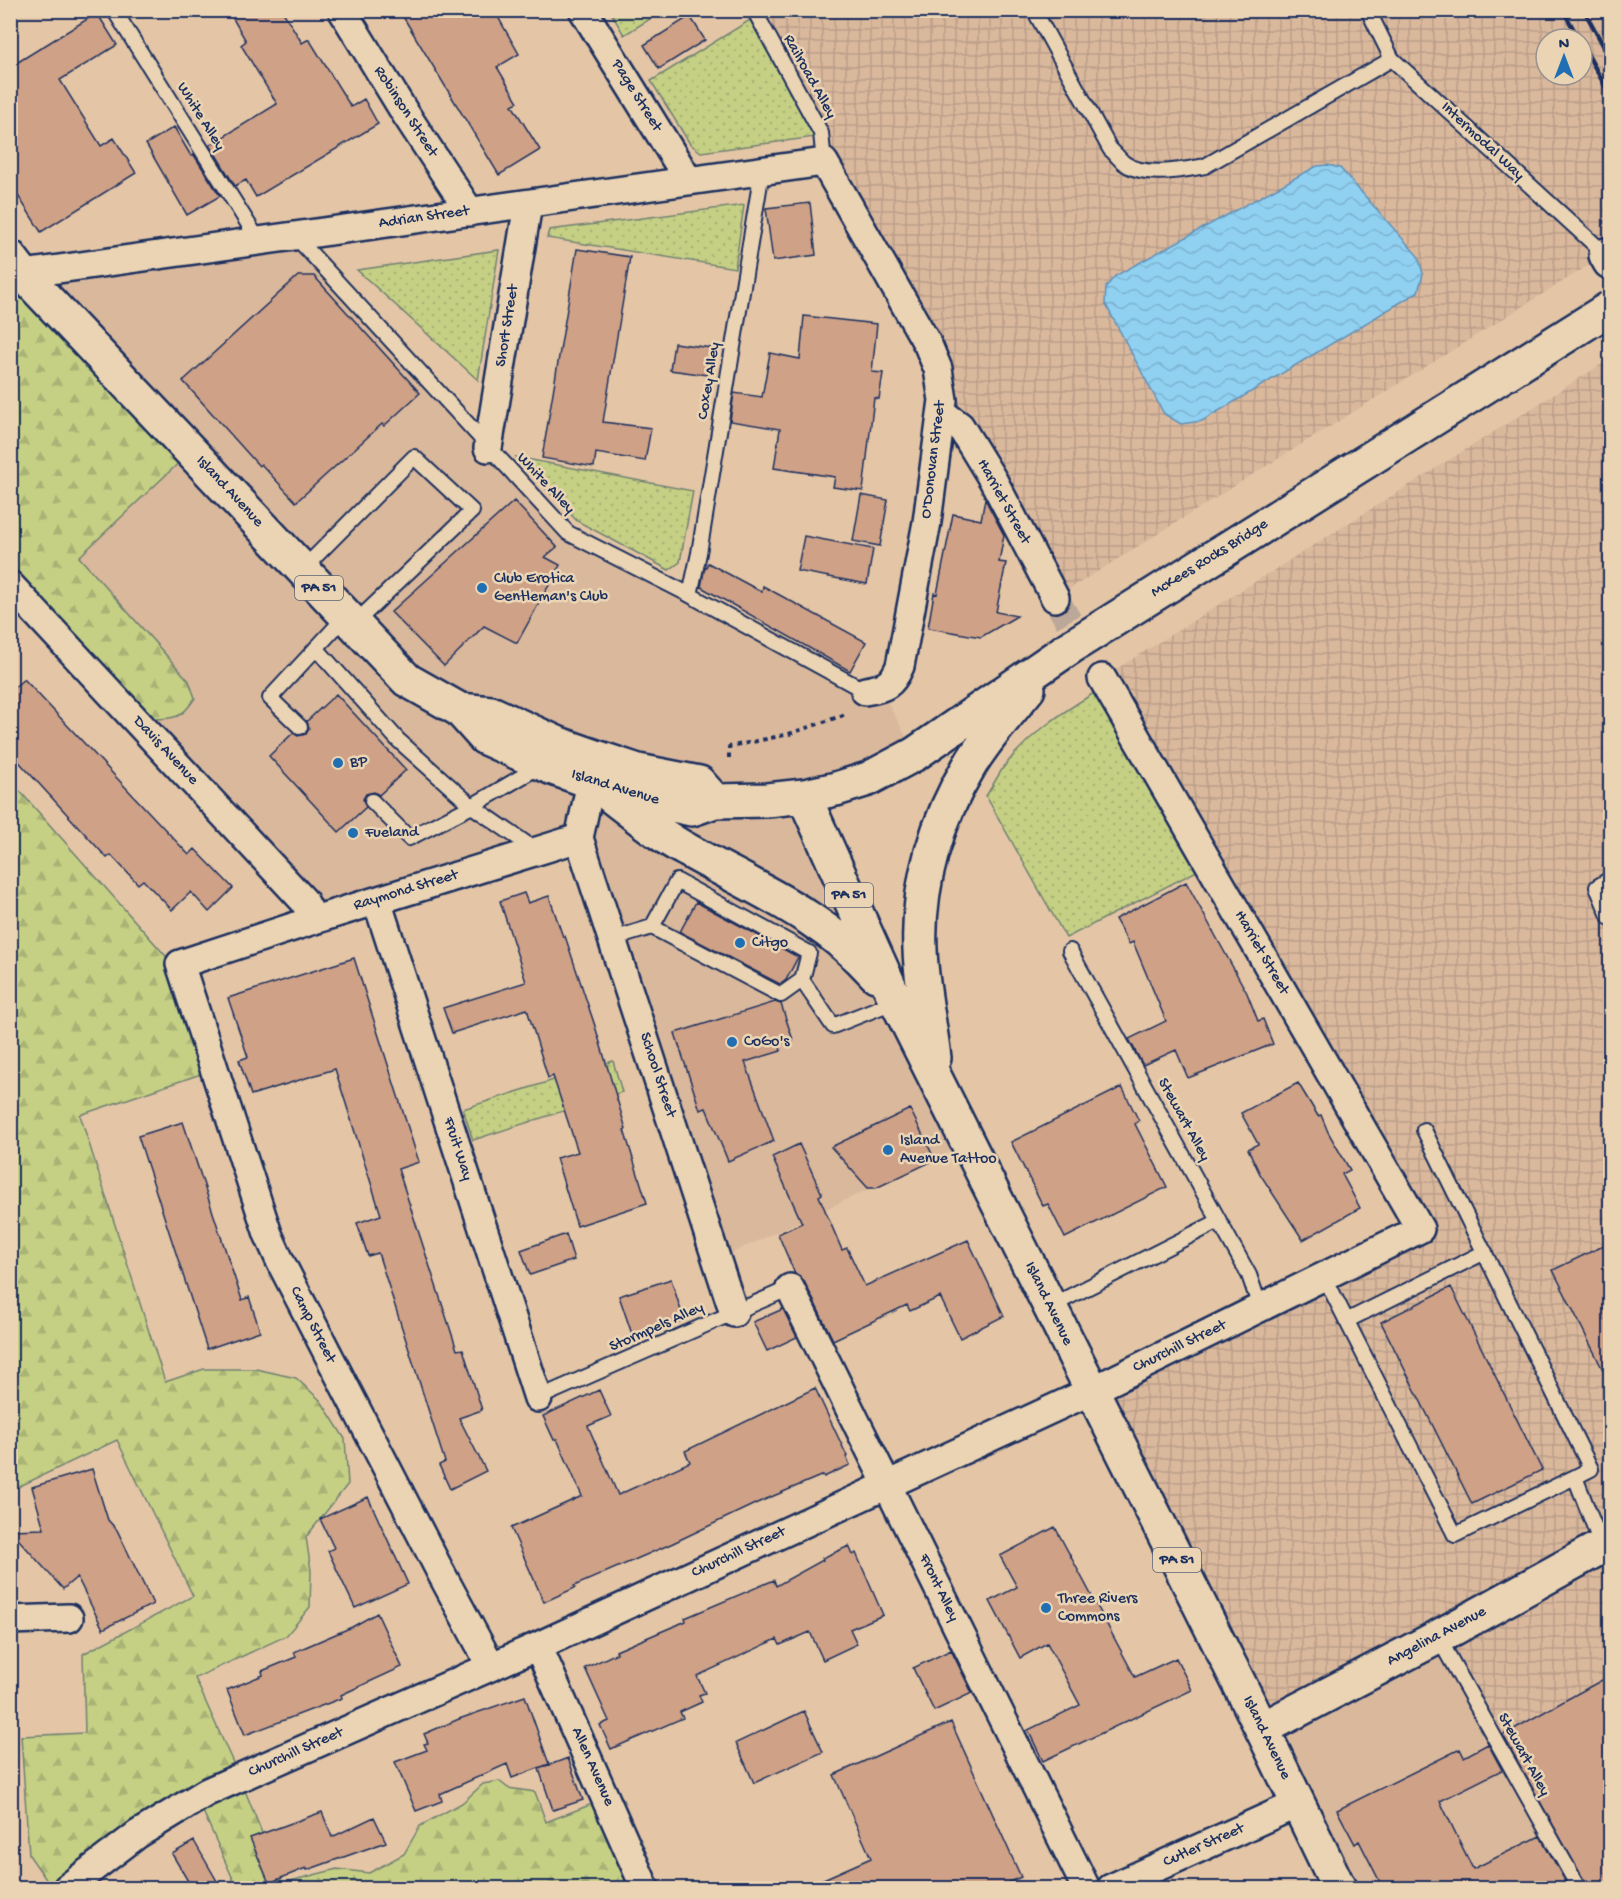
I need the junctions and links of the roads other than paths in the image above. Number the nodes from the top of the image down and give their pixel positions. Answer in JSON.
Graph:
{"nodes":[{"id":1,"x":114,"y":10,"type":"edge"},
{"id":2,"x":342,"y":10,"type":"edge"},
{"id":3,"x":583,"y":10,"type":"edge"},
{"id":4,"x":754,"y":10,"type":"edge"},
{"id":5,"x":1034,"y":10,"type":"edge"},
{"id":6,"x":1368,"y":10,"type":"edge"},
{"id":7,"x":1392,"y":59,"type":"junction"},
{"id":8,"x":824,"y":162,"type":"junction"},
{"id":9,"x":762,"y":171,"type":"junction"},
{"id":10,"x":689,"y":181,"type":"junction"},
{"id":11,"x":528,"y":204,"type":"junction"},
{"id":12,"x":470,"y":212,"type":"junction"},
{"id":13,"x":295,"y":236,"type":"junction"},
{"id":14,"x":259,"y":241,"type":"junction"},
{"id":15,"x":1608,"y":259,"type":"edge"},
{"id":16,"x":17,"y":265,"type":"edge"},
{"id":17,"x":1611,"y":308,"type":"edge"},
{"id":18,"x":942,"y":413,"type":"junction"},
{"id":19,"x":488,"y":448,"type":"junction"},
{"id":20,"x":302,"y":570,"type":"junction"},
{"id":21,"x":10,"y":585,"type":"edge"},
{"id":22,"x":690,"y":595,"type":"junction"},
{"id":23,"x":1055,"y":598,"type":"tunnel mouth"},
{"id":24,"x":350,"y":620,"type":"junction"},
{"id":25,"x":316,"y":648,"type":"junction"},
{"id":26,"x":1061,"y":654,"type":"junction"},
{"id":27,"x":1102,"y":678,"type":"tunnel mouth"},
{"id":28,"x":865,"y":691,"type":"joint"},
{"id":29,"x":460,"y":710,"type":"junction"},
{"id":30,"x":300,"y":727,"type":"dead end"},
{"id":31,"x":544,"y":765,"type":"junction"},
{"id":32,"x":591,"y":782,"type":"junction"},
{"id":33,"x":804,"y":796,"type":"junction"},
{"id":34,"x":372,"y":801,"type":"dead end"},
{"id":35,"x":715,"y":801,"type":"junction"},
{"id":36,"x":472,"y":806,"type":"junction"},
{"id":37,"x":579,"y":838,"type":"junction"},
{"id":38,"x":537,"y":851,"type":"junction"},
{"id":39,"x":681,"y":865,"type":"junction"},
{"id":40,"x":1611,"y":879,"type":"edge"},
{"id":41,"x":376,"y":901,"type":"junction"},
{"id":42,"x":1611,"y":918,"type":"edge"},
{"id":43,"x":314,"y":920,"type":"junction"},
{"id":44,"x":652,"y":927,"type":"junction"},
{"id":45,"x":614,"y":939,"type":"junction"},
{"id":46,"x":1070,"y":951,"type":"dead end"},
{"id":47,"x":180,"y":964,"type":"joint"},
{"id":48,"x":802,"y":980,"type":"junction"},
{"id":49,"x":895,"y":997,"type":"junction"},
{"id":50,"x":938,"y":1083,"type":"junction"},
{"id":51,"x":1424,"y":1130,"type":"dead end"},
{"id":52,"x":1220,"y":1221,"type":"junction"},
{"id":53,"x":1420,"y":1229,"type":"joint"},
{"id":54,"x":1485,"y":1252,"type":"junction"},
{"id":55,"x":1324,"y":1276,"type":"junction"},
{"id":56,"x":790,"y":1288,"type":"joint"},
{"id":57,"x":1049,"y":1307,"type":"junction"},
{"id":58,"x":1260,"y":1307,"type":"junction"},
{"id":59,"x":734,"y":1313,"type":"junction"},
{"id":60,"x":1346,"y":1321,"type":"junction"},
{"id":61,"x":1091,"y":1390,"type":"junction"},
{"id":62,"x":538,"y":1398,"type":"joint"},
{"id":63,"x":1575,"y":1477,"type":"junction"},
{"id":64,"x":887,"y":1484,"type":"junction"},
{"id":65,"x":1608,"y":1550,"type":"edge"},
{"id":66,"x":69,"y":1618,"type":"dead end"},
{"id":67,"x":10,"y":1620,"type":"edge"},
{"id":68,"x":1438,"y":1637,"type":"junction"},
{"id":69,"x":538,"y":1646,"type":"junction"},
{"id":70,"x":491,"y":1666,"type":"junction"},
{"id":71,"x":1263,"y":1729,"type":"junction"},
{"id":72,"x":1298,"y":1804,"type":"junction"},
{"id":73,"x":67,"y":1888,"type":"edge"},
{"id":74,"x":645,"y":1888,"type":"edge"},
{"id":75,"x":1086,"y":1888,"type":"edge"},
{"id":76,"x":1111,"y":1888,"type":"edge"},
{"id":77,"x":1339,"y":1888,"type":"edge"},
{"id":78,"x":1579,"y":1888,"type":"edge"}],
"edges":[{"from":1,"to":14,"type":"lane","name":"White Alley"},
{"from":2,"to":12,"type":"street","name":"Robinson Street"},
{"from":3,"to":10,"type":"street","name":"Page Street"},
{"from":4,"to":8,"type":"lane","name":"Railroad Alley"},
{"from":5,"to":7,"type":"lane"},
{"from":6,"to":7,"type":"lane","name":"Intermodal Way"},
{"from":7,"to":15,"type":"lane","name":"Intermodal Way"},
{"from":8,"to":9,"type":"street","name":"Adrian Street"},
{"from":8,"to":18,"type":"street","name":"O'Donovan Street"},
{"from":9,"to":10,"type":"street","name":"Adrian Street"},
{"from":9,"to":22,"type":"lane","name":"Coxey Alley"},
{"from":10,"to":11,"type":"street","name":"Adrian Street"},
{"from":11,"to":12,"type":"street","name":"Adrian Street"},
{"from":11,"to":19,"type":"street","name":"Short Street"},
{"from":12,"to":13,"type":"street","name":"Adrian Street"},
{"from":13,"to":14,"type":"street","name":"Adrian Street"},
{"from":13,"to":19,"type":"lane","name":"White Alley"},
{"from":14,"to":16,"type":"street","name":"Adrian Street"},
{"from":16,"to":20,"type":"main road","name":"Island Avenue","number":"PA 51"},
{"from":17,"to":26,"type":"main road","name":"McKees Rocks Bridge","bridge":true},
{"from":18,"to":23,"type":"street","name":"Harriet Street"},
{"from":18,"to":28,"type":"street","name":"O'Donovan Street"},
{"from":19,"to":22,"type":"lane","name":"White Alley"},
{"from":20,"to":24,"type":"main road","name":"Island Avenue","number":"PA 51"},
{"from":20,"to":24,"type":"lane"},
{"from":21,"to":43,"type":"street","name":"Davis Avenue"},
{"from":22,"to":28,"type":"lane","name":"White Alley"},
{"from":24,"to":25,"type":"lane"},
{"from":24,"to":29,"type":"main road","name":"Island Avenue","number":"PA 51"},
{"from":25,"to":30,"type":"lane"},
{"from":25,"to":36,"type":"lane"},
{"from":26,"to":33,"type":"main road","name":"McKees Rocks Bridge"},
{"from":26,"to":50,"type":"main road"},
{"from":27,"to":53,"type":"street","name":"Harriet Street"},
{"from":29,"to":31,"type":"main road","name":"Island Avenue","number":"PA 51"},
{"from":29,"to":35,"type":"main road","name":"Island Avenue","number":"PA 51"},
{"from":31,"to":32,"type":"main road","name":"Island Avenue","number":"PA 51"},
{"from":31,"to":36,"type":"lane"},
{"from":32,"to":35,"type":"main road","name":"Island Avenue","number":"PA 51"},
{"from":32,"to":37,"type":"street"},
{"from":32,"to":39,"type":"main road"},
{"from":33,"to":35,"type":"main road","name":"Island Avenue","number":"PA 51"},
{"from":33,"to":49,"type":"main road","name":"Island Avenue","number":"PA 51"},
{"from":34,"to":36,"type":"lane"},
{"from":36,"to":38,"type":"lane"},
{"from":37,"to":38,"type":"street","name":"Raymond Street"},
{"from":37,"to":45,"type":"street","name":"School Street"},
{"from":38,"to":41,"type":"street","name":"Raymond Street"},
{"from":39,"to":44,"type":"lane"},
{"from":39,"to":48,"type":"lane"},
{"from":39,"to":49,"type":"main road"},
{"from":40,"to":42,"type":"lane"},
{"from":41,"to":43,"type":"street","name":"Raymond Street"},
{"from":41,"to":62,"type":"street","name":"Fruit Way"},
{"from":43,"to":47,"type":"street","name":"Raymond Street"},
{"from":44,"to":45,"type":"lane"},
{"from":44,"to":48,"type":"lane"},
{"from":45,"to":59,"type":"street","name":"School Street"},
{"from":46,"to":52,"type":"lane","name":"Stewart Alley"},
{"from":47,"to":70,"type":"street","name":"Camp Street"},
{"from":48,"to":49,"type":"lane"},
{"from":49,"to":50,"type":"main road","name":"Island Avenue","number":"PA 51"},
{"from":50,"to":57,"type":"main road","name":"Island Avenue","number":"PA 51"},
{"from":51,"to":54,"type":"lane"},
{"from":52,"to":57,"type":"lane"},
{"from":52,"to":58,"type":"lane","name":"Stewart Alley"},
{"from":53,"to":55,"type":"street","name":"Churchill Street"},
{"from":54,"to":60,"type":"lane"},
{"from":54,"to":63,"type":"lane"},
{"from":55,"to":58,"type":"street","name":"Churchill Street"},
{"from":55,"to":60,"type":"lane"},
{"from":56,"to":59,"type":"lane","name":"Stormpels Alley"},
{"from":56,"to":64,"type":"street","name":"Front Alley"},
{"from":57,"to":61,"type":"main road","name":"Island Avenue","number":"PA 51"},
{"from":58,"to":61,"type":"street","name":"Churchill Street"},
{"from":59,"to":62,"type":"lane","name":"Stormpels Alley"},
{"from":60,"to":63,"type":"lane"},
{"from":61,"to":64,"type":"street","name":"Churchill Street"},
{"from":61,"to":71,"type":"main road","name":"Island Avenue","number":"PA 51"},
{"from":63,"to":65,"type":"lane"},
{"from":64,"to":69,"type":"street","name":"Churchill Street"},
{"from":64,"to":75,"type":"street","name":"Front Alley"},
{"from":65,"to":68,"type":"main road","name":"Angelina Avenue"},
{"from":66,"to":67,"type":"street"},
{"from":68,"to":71,"type":"main road","name":"Angelina Avenue"},
{"from":68,"to":78,"type":"lane","name":"Stewart Alley"},
{"from":69,"to":70,"type":"street","name":"Churchill Street"},
{"from":69,"to":74,"type":"street","name":"Allen Avenue"},
{"from":70,"to":73,"type":"street","name":"Churchill Street"},
{"from":71,"to":72,"type":"main road","name":"Island Avenue","number":"PA 51"},
{"from":72,"to":76,"type":"street","name":"Cutler Street"},
{"from":72,"to":77,"type":"main road","name":"Island Avenue","number":"PA 51"}]}
